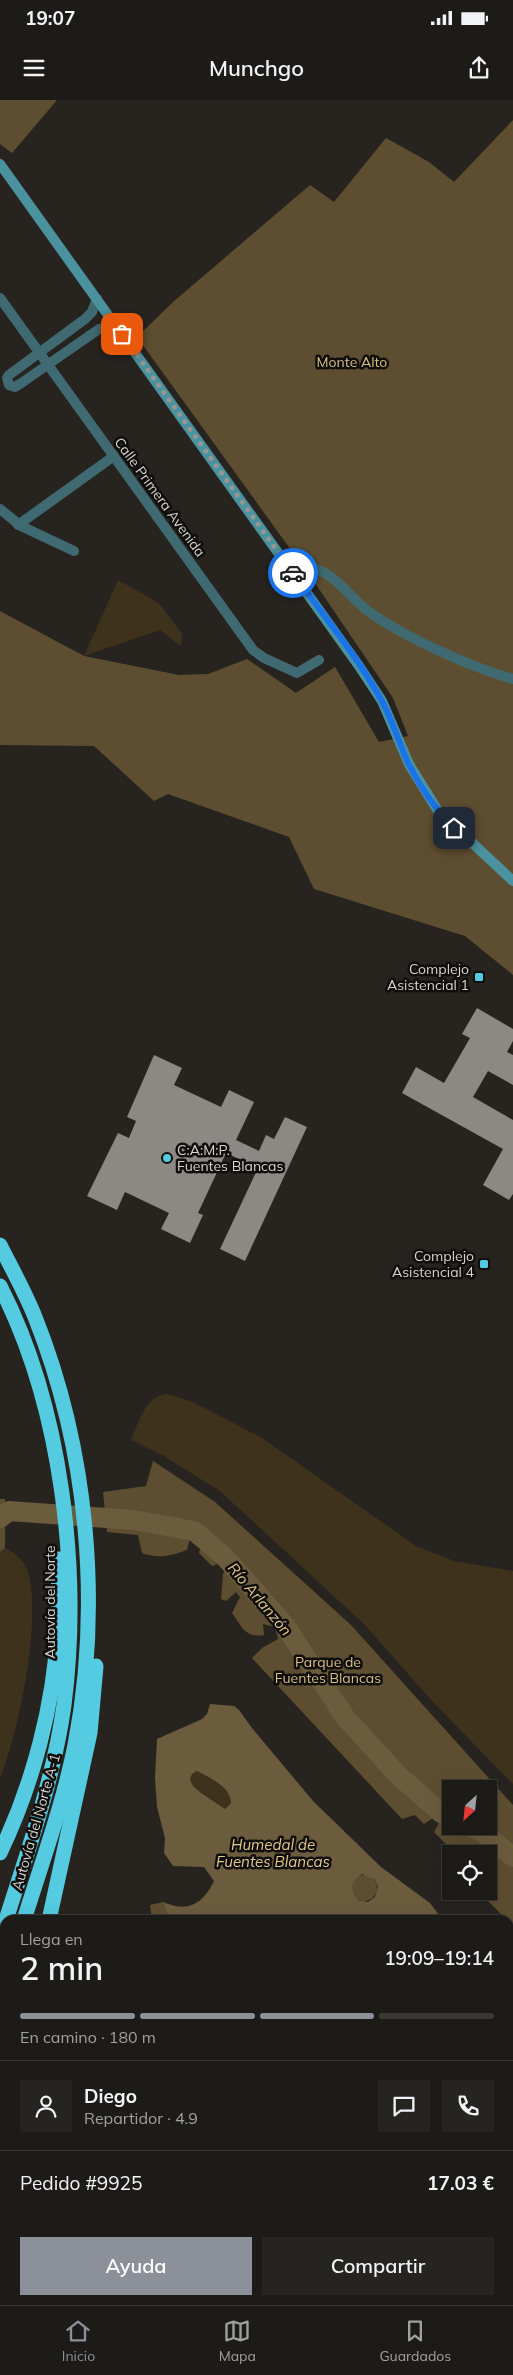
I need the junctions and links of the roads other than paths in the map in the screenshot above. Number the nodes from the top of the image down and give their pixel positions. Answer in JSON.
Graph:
{"nodes":[{"id":1,"x":0,"y":164,"type":"edge"},
{"id":2,"x":0,"y":298,"type":"edge"},
{"id":3,"x":97,"y":299,"type":"junction"},
{"id":4,"x":115,"y":325,"type":"junction"},
{"id":5,"x":39,"y":352,"type":"junction"},
{"id":6,"x":48,"y":364,"type":"junction"},
{"id":7,"x":114,"y":456,"type":"junction"},
{"id":8,"x":0,"y":510,"type":"edge"},
{"id":9,"x":18,"y":524,"type":"junction"},
{"id":10,"x":74,"y":551,"type":"dead end"},
{"id":11,"x":293,"y":572,"type":"junction"},
{"id":12,"x":319,"y":660,"type":"dead end"},
{"id":13,"x":513,"y":679,"type":"edge"},
{"id":14,"x":513,"y":881,"type":"edge"},
{"id":15,"x":0,"y":1245,"type":"edge"},
{"id":16,"x":0,"y":1286,"type":"edge"},
{"id":17,"x":92,"y":1582,"type":"junction"},
{"id":18,"x":64,"y":1584,"type":"junction"},
{"id":19,"x":12,"y":1823,"type":"junction"},
{"id":20,"x":0,"y":1841,"type":"edge"},
{"id":21,"x":0,"y":1854,"type":"edge"},
{"id":22,"x":7,"y":1915,"type":"edge"},
{"id":23,"x":26,"y":1915,"type":"edge"},
{"id":24,"x":50,"y":1915,"type":"edge"}],
"edges":[{"from":1,"to":3,"type":"main road"},
{"from":2,"to":5,"type":"street","name":"Calle Primera Avenida"},
{"from":3,"to":4,"type":"main road"},
{"from":3,"to":5,"type":"street"},
{"from":4,"to":6,"type":"street"},
{"from":4,"to":11,"type":"main road"},
{"from":5,"to":6,"type":"street","name":"Calle Primera Avenida"},
{"from":5,"to":6,"type":"street"},
{"from":6,"to":7,"type":"street","name":"Calle Primera Avenida"},
{"from":7,"to":9,"type":"street"},
{"from":7,"to":12,"type":"street","name":"Calle Primera Avenida"},
{"from":8,"to":9,"type":"street"},
{"from":9,"to":10,"type":"street"},
{"from":11,"to":13,"type":"street"},
{"from":11,"to":14,"type":"main road"},
{"from":15,"to":17,"type":"highway"},
{"from":16,"to":18,"type":"highway","name":"Autovía del Norte"},
{"from":17,"to":23,"type":"highway","name":"Autovía del Norte A-1"},
{"from":17,"to":24,"type":"highway"},
{"from":18,"to":19,"type":"highway"},
{"from":18,"to":22,"type":"highway","name":"Autovía del Norte"},
{"from":19,"to":20,"type":"highway"},
{"from":19,"to":21,"type":"highway"}]}
